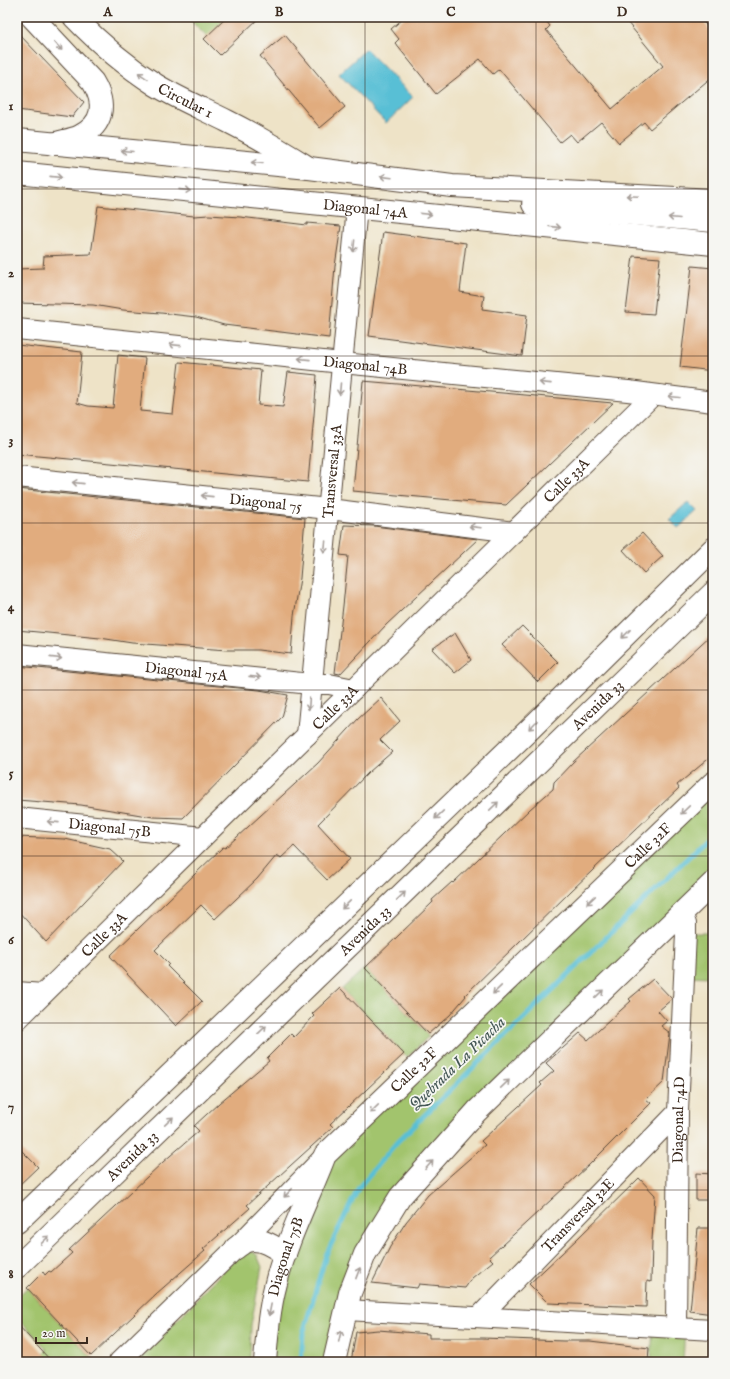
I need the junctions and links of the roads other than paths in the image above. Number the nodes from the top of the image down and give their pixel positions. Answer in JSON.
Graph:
{"nodes":[{"id":1,"x":32,"y":17,"type":"edge"},
{"id":2,"x":74,"y":17,"type":"edge"},
{"id":3,"x":17,"y":140,"type":"edge"},
{"id":4,"x":52,"y":144,"type":"junction"},
{"id":5,"x":309,"y":168,"type":"junction"},
{"id":6,"x":17,"y":173,"type":"edge"},
{"id":7,"x":452,"y":186,"type":"junction"},
{"id":8,"x":713,"y":200,"type":"edge"},
{"id":9,"x":357,"y":207,"type":"junction"},
{"id":10,"x":713,"y":221,"type":"edge"},
{"id":11,"x":713,"y":244,"type":"edge"},
{"id":12,"x":17,"y":329,"type":"edge"},
{"id":13,"x":342,"y":363,"type":"junction"},
{"id":14,"x":653,"y":395,"type":"junction"},
{"id":15,"x":713,"y":402,"type":"edge"},
{"id":16,"x":17,"y":477,"type":"edge"},
{"id":17,"x":328,"y":509,"type":"junction"},
{"id":18,"x":514,"y":532,"type":"junction"},
{"id":19,"x":713,"y":536,"type":"edge"},
{"id":20,"x":713,"y":549,"type":"edge"},
{"id":21,"x":713,"y":593,"type":"edge"},
{"id":22,"x":713,"y":605,"type":"edge"},
{"id":23,"x":654,"y":607,"type":"junction"},
{"id":24,"x":652,"y":653,"type":"junction"},
{"id":25,"x":17,"y":654,"type":"edge"},
{"id":26,"x":311,"y":684,"type":"junction"},
{"id":27,"x":354,"y":689,"type":"junction"},
{"id":28,"x":307,"y":735,"type":"junction"},
{"id":29,"x":713,"y":783,"type":"edge"},
{"id":30,"x":17,"y":818,"type":"edge"},
{"id":31,"x":203,"y":837,"type":"junction"},
{"id":32,"x":713,"y":883,"type":"edge"},
{"id":33,"x":682,"y":913,"type":"junction"},
{"id":34,"x":17,"y":992,"type":"edge"},
{"id":35,"x":43,"y":994,"type":"junction"},
{"id":36,"x":17,"y":1020,"type":"edge"},
{"id":37,"x":678,"y":1112,"type":"junction"},
{"id":38,"x":325,"y":1155,"type":"junction"},
{"id":39,"x":17,"y":1222,"type":"edge"},
{"id":40,"x":236,"y":1248,"type":"junction"},
{"id":41,"x":285,"y":1255,"type":"junction"},
{"id":42,"x":17,"y":1267,"type":"edge"},
{"id":43,"x":346,"y":1310,"type":"junction"},
{"id":44,"x":478,"y":1317,"type":"junction"},
{"id":45,"x":676,"y":1328,"type":"junction"},
{"id":46,"x":713,"y":1330,"type":"edge"},
{"id":47,"x":119,"y":1362,"type":"edge"},
{"id":48,"x":265,"y":1362,"type":"edge"},
{"id":49,"x":334,"y":1362,"type":"edge"}],
"edges":[{"from":1,"to":4,"type":"main road","one_way":true},
{"from":5,"to":2,"type":"main road","name":"Circular 1","one_way":true},
{"from":3,"to":4,"type":"main road"},
{"from":5,"to":4,"type":"main road","one_way":true},
{"from":7,"to":5,"type":"main road","one_way":true},
{"from":6,"to":9,"type":"main road","name":"Diagonal 74A","one_way":true},
{"from":8,"to":7,"type":"main road","one_way":true},
{"from":10,"to":7,"type":"main road","one_way":true},
{"from":9,"to":11,"type":"main road","name":"Diagonal 74A","one_way":true},
{"from":9,"to":13,"type":"street","name":"Transversal 33A","one_way":true},
{"from":13,"to":12,"type":"street","name":"Diagonal 74B","one_way":true},
{"from":14,"to":13,"type":"street","name":"Diagonal 74B","one_way":true},
{"from":13,"to":17,"type":"street","name":"Transversal 33A","one_way":true},
{"from":15,"to":14,"type":"street","name":"Diagonal 74B","one_way":true},
{"from":14,"to":18,"type":"street","name":"Calle 33A"},
{"from":17,"to":16,"type":"street","name":"Diagonal 75","one_way":true},
{"from":18,"to":17,"type":"street","name":"Diagonal 75","one_way":true},
{"from":17,"to":26,"type":"street","name":"Transversal 33A","one_way":true},
{"from":18,"to":27,"type":"street","name":"Calle 33A"},
{"from":19,"to":23,"type":"main road"},
{"from":20,"to":23,"type":"main road","name":"Avenida 33"},
{"from":21,"to":24,"type":"main road","name":"Avenida 33"},
{"from":22,"to":24,"type":"main road"},
{"from":23,"to":39,"type":"main road","name":"Avenida 33","one_way":true},
{"from":42,"to":24,"type":"main road","name":"Avenida 33","one_way":true},
{"from":25,"to":26,"type":"street","name":"Diagonal 75A","one_way":true},
{"from":26,"to":27,"type":"street","name":"Diagonal 75A"},
{"from":26,"to":28,"type":"street","name":"Transversal 33A","one_way":true},
{"from":27,"to":28,"type":"street","name":"Calle 33A"},
{"from":28,"to":31,"type":"street","name":"Calle 33A"},
{"from":29,"to":38,"type":"main road","name":"Calle 32F","one_way":true},
{"from":31,"to":30,"type":"street","name":"Diagonal 75B","one_way":true},
{"from":31,"to":35,"type":"street","name":"Calle 33A"},
{"from":32,"to":33,"type":"main road"},
{"from":33,"to":37,"type":"street","name":"Diagonal 74D"},
{"from":43,"to":33,"type":"main road","one_way":true},
{"from":34,"to":35,"type":"street"},
{"from":35,"to":36,"type":"street","name":"Calle 33A"},
{"from":37,"to":44,"type":"street","name":"Transversal 32E"},
{"from":37,"to":45,"type":"street","name":"Diagonal 74D"},
{"from":38,"to":40,"type":"street","name":"Calle 32F","one_way":true},
{"from":38,"to":41,"type":"main road","name":"Diagonal 75B"},
{"from":40,"to":41,"type":"main road"},
{"from":40,"to":47,"type":"street","name":"Calle 32F"},
{"from":41,"to":48,"type":"main road","name":"Diagonal 75B","one_way":true},
{"from":43,"to":44,"type":"street"},
{"from":49,"to":43,"type":"main road","one_way":true},
{"from":44,"to":45,"type":"street"},
{"from":45,"to":46,"type":"street"}]}
